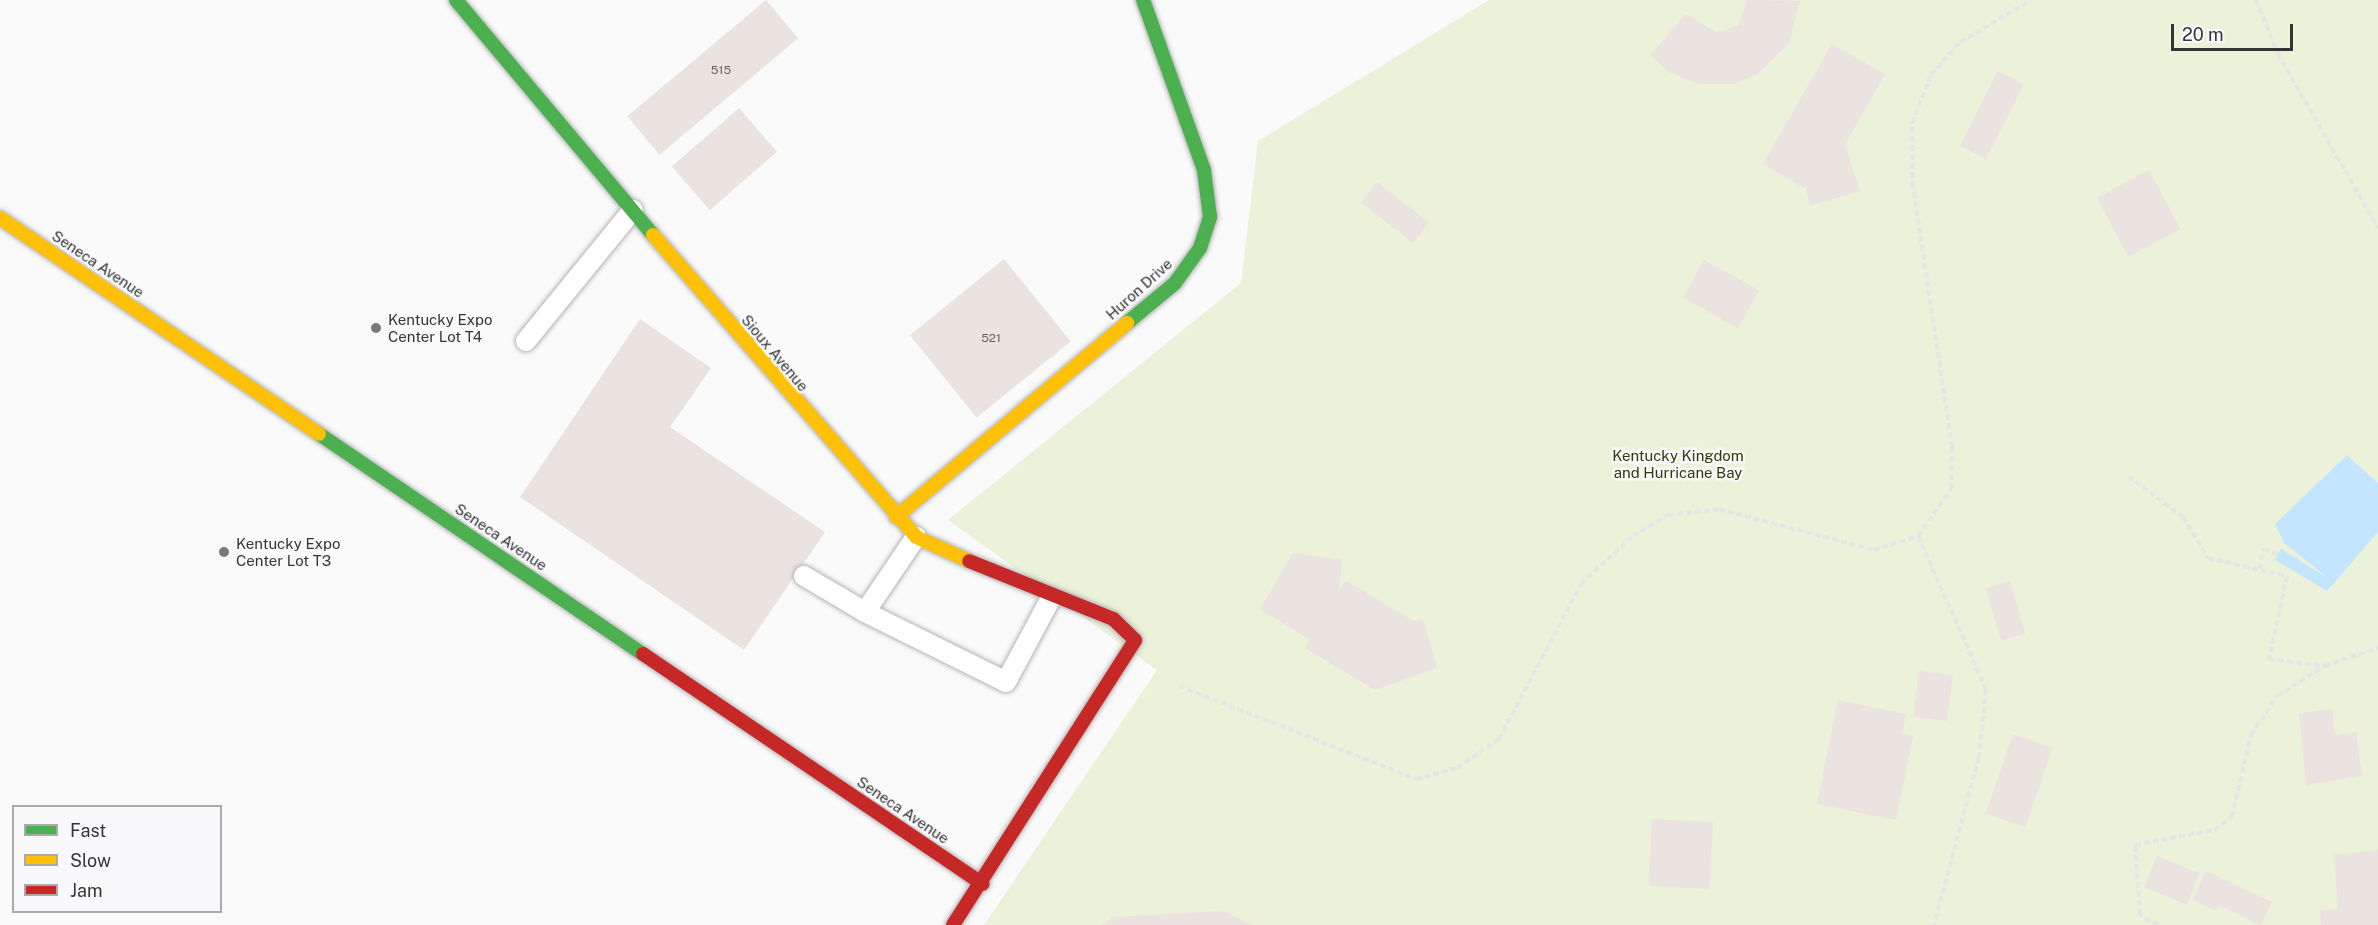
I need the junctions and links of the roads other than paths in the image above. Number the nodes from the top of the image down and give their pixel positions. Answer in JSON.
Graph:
{"nodes":[{"id":1,"x":456,"y":0,"type":"edge"},
{"id":2,"x":1143,"y":0,"type":"edge"},
{"id":3,"x":633,"y":210,"type":"junction"},
{"id":4,"x":0,"y":218,"type":"edge"},
{"id":5,"x":526,"y":341,"type":"dead end"},
{"id":6,"x":896,"y":517,"type":"junction"},
{"id":7,"x":916,"y":537,"type":"junction"},
{"id":8,"x":804,"y":576,"type":"dead end"},
{"id":9,"x":1052,"y":598,"type":"junction"},
{"id":10,"x":865,"y":612,"type":"junction"},
{"id":11,"x":982,"y":884,"type":"junction"},
{"id":12,"x":953,"y":925,"type":"edge"}],
"edges":[{"from":1,"to":3,"type":"street","name":"Sioux Avenue"},
{"from":2,"to":6,"type":"street","name":"Huron Drive"},
{"from":3,"to":5,"type":"lane"},
{"from":3,"to":6,"type":"street","name":"Sioux Avenue"},
{"from":4,"to":11,"type":"street","name":"Seneca Avenue"},
{"from":6,"to":7,"type":"street","name":"Sioux Avenue"},
{"from":7,"to":9,"type":"street","name":"Sioux Avenue"},
{"from":7,"to":10,"type":"lane"},
{"from":8,"to":10,"type":"lane"},
{"from":9,"to":10,"type":"lane"},
{"from":9,"to":11,"type":"street","name":"Sioux Avenue"},
{"from":11,"to":12,"type":"street"}]}
